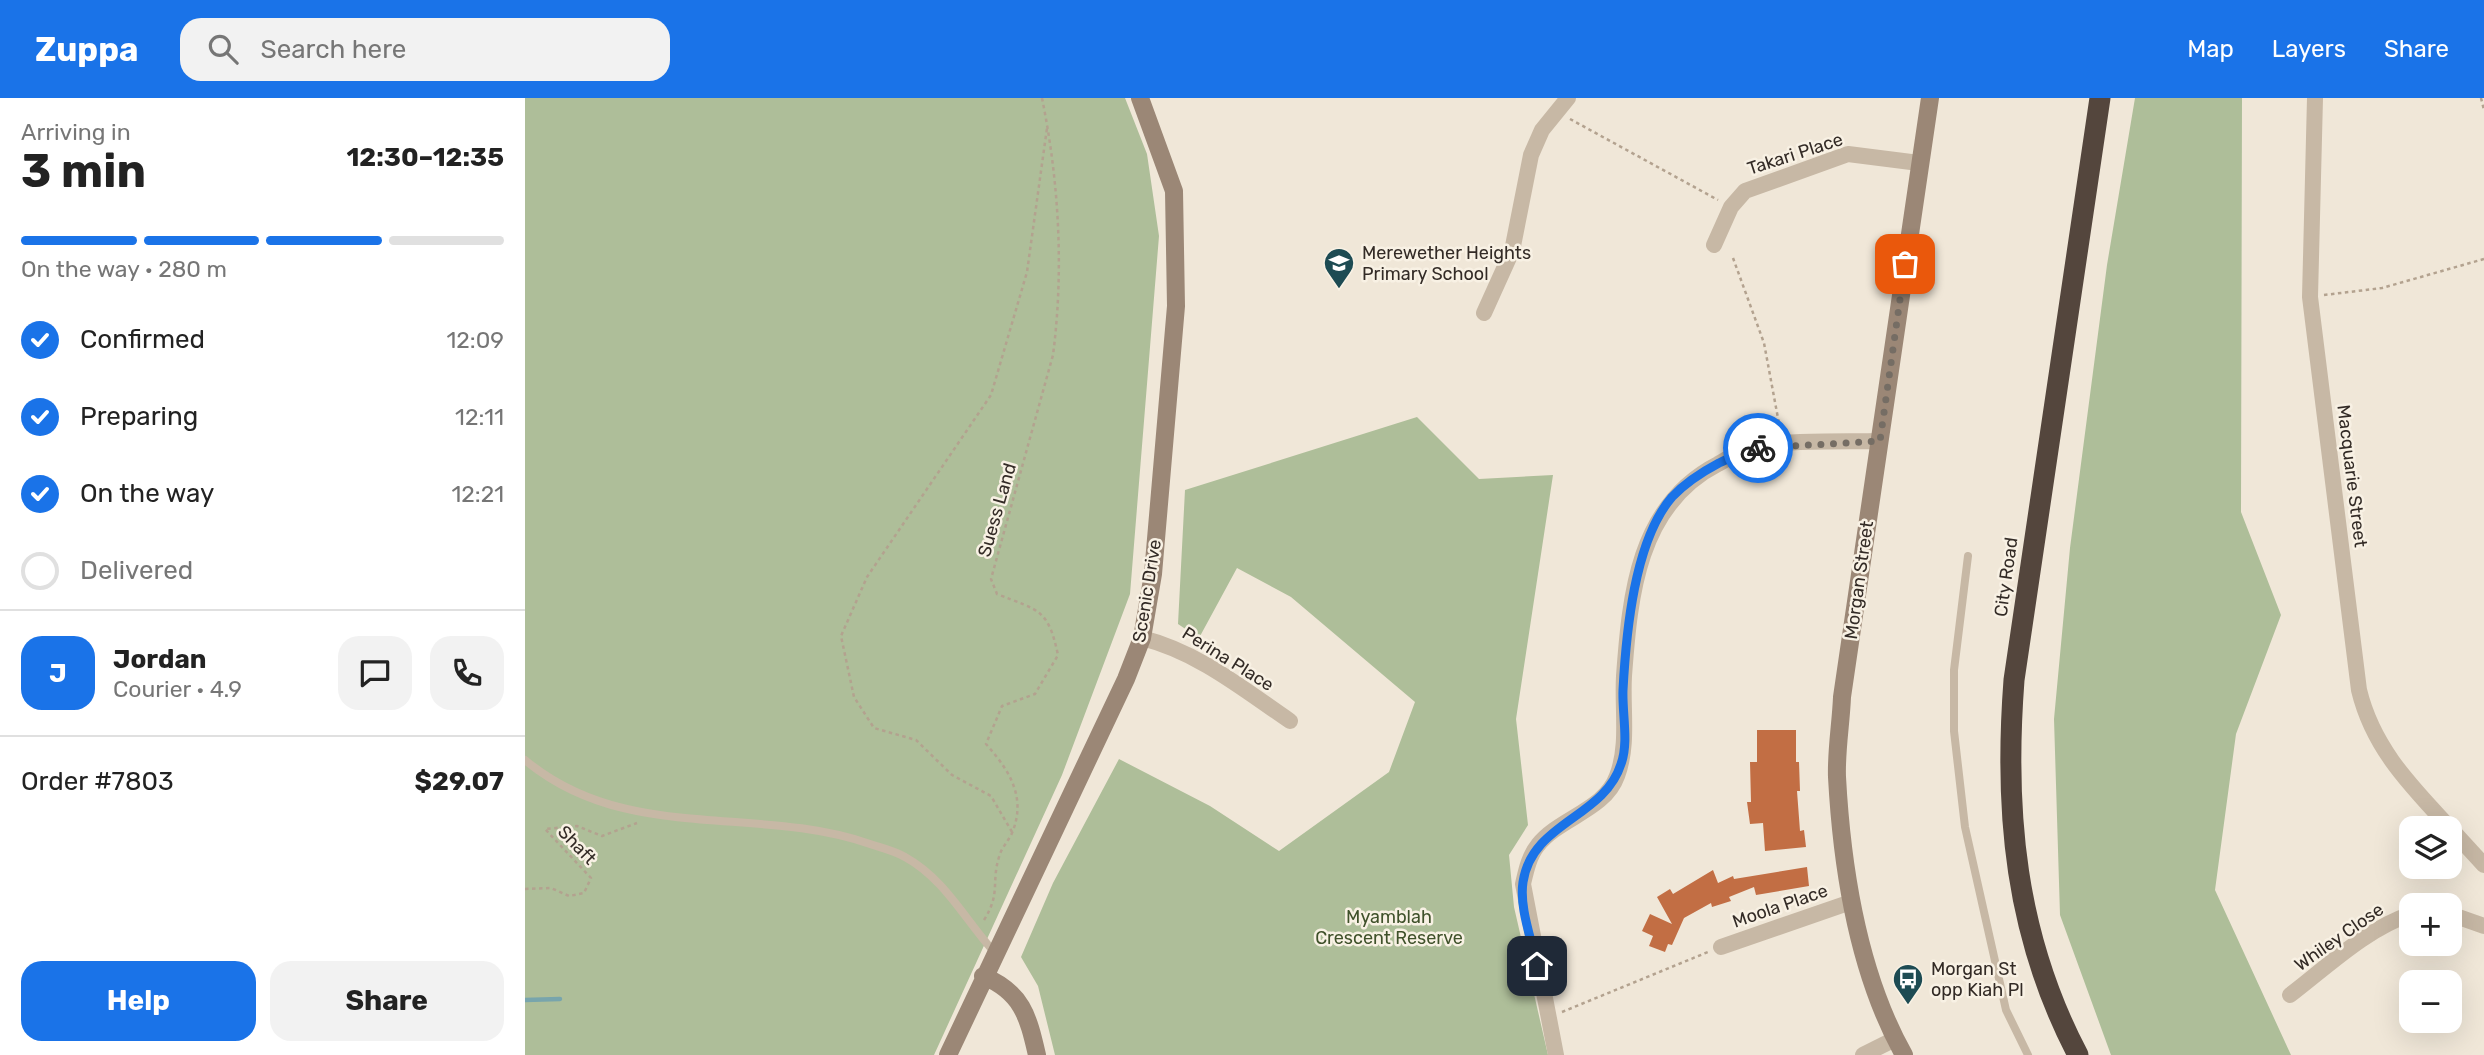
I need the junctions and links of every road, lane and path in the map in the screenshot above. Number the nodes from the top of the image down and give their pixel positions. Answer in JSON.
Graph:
{"nodes":[{"id":1,"x":1042,"y":98,"type":"edge"},
{"id":2,"x":1140,"y":98,"type":"edge"},
{"id":3,"x":1568,"y":98,"type":"edge"},
{"id":4,"x":1930,"y":98,"type":"edge"},
{"id":5,"x":2099,"y":98,"type":"edge"},
{"id":6,"x":2315,"y":98,"type":"edge"},
{"id":7,"x":2481,"y":98,"type":"edge"},
{"id":8,"x":2484,"y":110,"type":"edge"},
{"id":9,"x":1567,"y":117,"type":"dead end"},
{"id":10,"x":1047,"y":124,"type":"junction"},
{"id":11,"x":1919,"y":163,"type":"junction"},
{"id":12,"x":1718,"y":200,"type":"dead end"},
{"id":13,"x":1714,"y":245,"type":"dead end"},
{"id":14,"x":1733,"y":258,"type":"dead end"},
{"id":15,"x":2484,"y":260,"type":"edge"},
{"id":16,"x":2310,"y":297,"type":"junction"},
{"id":17,"x":1485,"y":313,"type":"dead end"},
{"id":18,"x":1780,"y":430,"type":"dead end"},
{"id":19,"x":1880,"y":441,"type":"junction"},
{"id":20,"x":1968,"y":556,"type":"dead end"},
{"id":21,"x":1142,"y":638,"type":"junction"},
{"id":22,"x":1290,"y":721,"type":"dead end"},
{"id":23,"x":525,"y":760,"type":"edge"},
{"id":24,"x":2439,"y":816,"type":"edge"},
{"id":25,"x":660,"y":817,"type":"junction"},
{"id":26,"x":1012,"y":832,"type":"junction"},
{"id":27,"x":2462,"y":841,"type":"edge"},
{"id":28,"x":2484,"y":865,"type":"edge"},
{"id":29,"x":525,"y":889,"type":"edge"},
{"id":30,"x":1851,"y":902,"type":"junction"},
{"id":31,"x":2399,"y":918,"type":"edge"},
{"id":32,"x":2462,"y":918,"type":"edge"},
{"id":33,"x":2484,"y":926,"type":"edge"},
{"id":34,"x":977,"y":931,"type":"junction"},
{"id":35,"x":1721,"y":947,"type":"joint"},
{"id":36,"x":995,"y":953,"type":"junction"},
{"id":37,"x":983,"y":976,"type":"junction"},
{"id":38,"x":2290,"y":995,"type":"dead end"},
{"id":39,"x":1548,"y":1018,"type":"junction"},
{"id":40,"x":1895,"y":1039,"type":"junction"},
{"id":41,"x":951,"y":1053,"type":"edge"},
{"id":42,"x":1037,"y":1055,"type":"edge"},
{"id":43,"x":1556,"y":1055,"type":"edge"},
{"id":44,"x":1863,"y":1055,"type":"edge"},
{"id":45,"x":1904,"y":1055,"type":"edge"},
{"id":46,"x":2028,"y":1055,"type":"edge"},
{"id":47,"x":2078,"y":1055,"type":"edge"}],
"edges":[{"from":1,"to":10,"type":"path","name":"Suess Land"},
{"from":2,"to":21,"type":"street","name":"Scenic Drive"},
{"from":3,"to":17,"type":"street"},
{"from":4,"to":11,"type":"street","name":"Morgan Street"},
{"from":5,"to":47,"type":"highway","name":"City Road"},
{"from":6,"to":16,"type":"street","name":"Macquarie Street"},
{"from":7,"to":8,"type":"path"},
{"from":9,"to":12,"type":"path"},
{"from":10,"to":26,"type":"path","name":"Suess Land"},
{"from":10,"to":26,"type":"path"},
{"from":11,"to":13,"type":"street","name":"Takari Place"},
{"from":11,"to":19,"type":"street","name":"Morgan Street"},
{"from":14,"to":18,"type":"path"},
{"from":15,"to":16,"type":"path"},
{"from":16,"to":24,"type":"street","name":"Macquarie Street"},
{"from":19,"to":30,"type":"street","name":"Morgan Street"},
{"from":19,"to":39,"type":"street"},
{"from":20,"to":46,"type":"lane"},
{"from":21,"to":22,"type":"street","name":"Perina Place"},
{"from":21,"to":36,"type":"street","name":"Scenic Drive"},
{"from":23,"to":25,"type":"lane"},
{"from":25,"to":29,"type":"path","name":"Shaft"},
{"from":25,"to":34,"type":"lane"},
{"from":26,"to":34,"type":"path","name":"Suess Land"},
{"from":27,"to":28,"type":"street","name":"Macquarie Street"},
{"from":30,"to":35,"type":"street","name":"Moola Place"},
{"from":30,"to":40,"type":"street","name":"Morgan Street"},
{"from":31,"to":38,"type":"street","name":"Whiley Close"},
{"from":32,"to":33,"type":"street"},
{"from":34,"to":36,"type":"lane"},
{"from":35,"to":39,"type":"path"},
{"from":36,"to":37,"type":"street","name":"Scenic Drive"},
{"from":37,"to":41,"type":"street","name":"Scenic Drive"},
{"from":37,"to":42,"type":"street"},
{"from":39,"to":43,"type":"street"},
{"from":40,"to":44,"type":"street"},
{"from":40,"to":45,"type":"street","name":"Morgan Street"}]}
